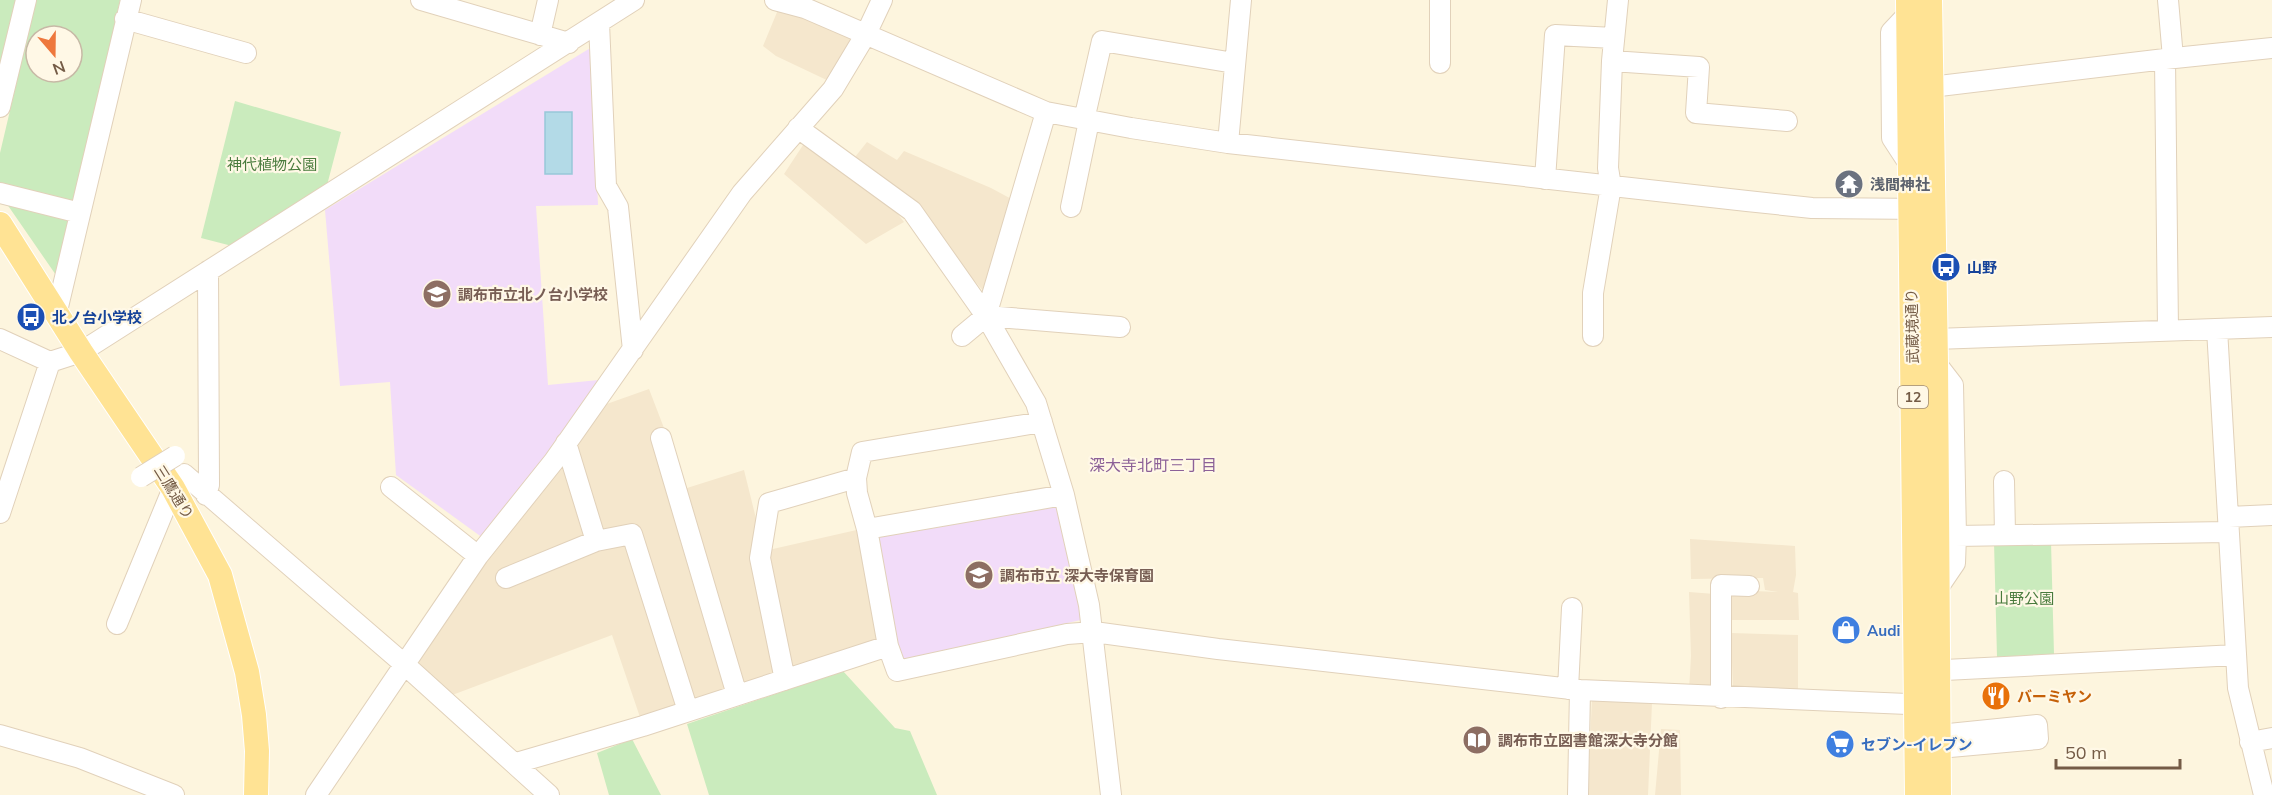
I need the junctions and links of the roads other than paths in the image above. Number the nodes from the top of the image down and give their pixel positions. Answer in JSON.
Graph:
{"nodes":[{"id":1,"x":26,"y":0,"type":"edge"},
{"id":2,"x":131,"y":0,"type":"edge"},
{"id":3,"x":421,"y":0,"type":"edge"},
{"id":4,"x":548,"y":0,"type":"edge"},
{"id":5,"x":634,"y":0,"type":"edge"},
{"id":6,"x":776,"y":0,"type":"edge"},
{"id":7,"x":882,"y":0,"type":"edge"},
{"id":8,"x":1241,"y":0,"type":"edge"},
{"id":9,"x":1440,"y":0,"type":"edge"},
{"id":10,"x":1618,"y":0,"type":"edge"},
{"id":11,"x":1930,"y":0,"type":"edge"},
{"id":12,"x":2168,"y":0,"type":"edge"},
{"id":13,"x":1908,"y":7,"type":"edge"},
{"id":14,"x":126,"y":19,"type":"junction"},
{"id":15,"x":599,"y":24,"type":"junction"},
{"id":16,"x":540,"y":34,"type":"junction"},
{"id":17,"x":866,"y":34,"type":"junction"},
{"id":18,"x":1614,"y":38,"type":"junction"},
{"id":19,"x":569,"y":43,"type":"junction"},
{"id":20,"x":2272,"y":48,"type":"edge"},
{"id":21,"x":246,"y":53,"type":"dead end"},
{"id":22,"x":2169,"y":58,"type":"junction"},
{"id":23,"x":1612,"y":61,"type":"junction"},
{"id":24,"x":1234,"y":63,"type":"junction"},
{"id":25,"x":1440,"y":63,"type":"dead end"},
{"id":26,"x":1931,"y":87,"type":"junction"},
{"id":27,"x":0,"y":107,"type":"edge"},
{"id":28,"x":1046,"y":112,"type":"junction"},
{"id":29,"x":1087,"y":120,"type":"junction"},
{"id":30,"x":1786,"y":121,"type":"dead end"},
{"id":31,"x":798,"y":128,"type":"junction"},
{"id":32,"x":1228,"y":143,"type":"junction"},
{"id":33,"x":1545,"y":179,"type":"junction"},
{"id":34,"x":1611,"y":186,"type":"junction"},
{"id":35,"x":0,"y":193,"type":"edge"},
{"id":36,"x":1071,"y":207,"type":"dead end"},
{"id":37,"x":1921,"y":209,"type":"junction"},
{"id":38,"x":80,"y":213,"type":"junction"},
{"id":39,"x":0,"y":224,"type":"edge"},
{"id":40,"x":208,"y":271,"type":"junction"},
{"id":41,"x":57,"y":311,"type":"junction"},
{"id":42,"x":986,"y":316,"type":"junction"},
{"id":43,"x":1120,"y":327,"type":"dead end"},
{"id":44,"x":2272,"y":327,"type":"edge"},
{"id":45,"x":2217,"y":329,"type":"junction"},
{"id":46,"x":2168,"y":330,"type":"junction"},
{"id":47,"x":962,"y":336,"type":"dead end"},
{"id":48,"x":1593,"y":336,"type":"dead end"},
{"id":49,"x":0,"y":339,"type":"edge"},
{"id":50,"x":633,"y":350,"type":"junction"},
{"id":51,"x":1935,"y":351,"type":"junction"},
{"id":52,"x":81,"y":352,"type":"junction"},
{"id":53,"x":50,"y":362,"type":"junction"},
{"id":54,"x":1042,"y":422,"type":"junction"},
{"id":55,"x":661,"y":438,"type":"dead end"},
{"id":56,"x":566,"y":443,"type":"junction"},
{"id":57,"x":172,"y":474,"type":"junction"},
{"id":58,"x":141,"y":477,"type":"dead end"},
{"id":59,"x":856,"y":478,"type":"junction"},
{"id":60,"x":2004,"y":481,"type":"dead end"},
{"id":61,"x":391,"y":487,"type":"dead end"},
{"id":62,"x":206,"y":495,"type":"junction"},
{"id":63,"x":1064,"y":495,"type":"junction"},
{"id":64,"x":0,"y":513,"type":"edge"},
{"id":65,"x":2272,"y":515,"type":"edge"},
{"id":66,"x":2229,"y":524,"type":"junction"},
{"id":67,"x":867,"y":529,"type":"junction"},
{"id":68,"x":2005,"y":534,"type":"junction"},
{"id":69,"x":1956,"y":536,"type":"junction"},
{"id":70,"x":596,"y":541,"type":"junction"},
{"id":71,"x":478,"y":556,"type":"junction"},
{"id":72,"x":506,"y":578,"type":"dead end"},
{"id":73,"x":1749,"y":586,"type":"dead end"},
{"id":74,"x":1938,"y":588,"type":"junction"},
{"id":75,"x":1572,"y":608,"type":"dead end"},
{"id":76,"x":117,"y":624,"type":"dead end"},
{"id":77,"x":1094,"y":632,"type":"junction"},
{"id":78,"x":888,"y":646,"type":"junction"},
{"id":79,"x":2236,"y":656,"type":"junction"},
{"id":80,"x":405,"y":664,"type":"junction"},
{"id":81,"x":1928,"y":671,"type":"junction"},
{"id":82,"x":785,"y":680,"type":"junction"},
{"id":83,"x":1574,"y":690,"type":"junction"},
{"id":84,"x":737,"y":695,"type":"junction"},
{"id":85,"x":1721,"y":698,"type":"junction"},
{"id":86,"x":1927,"y":705,"type":"junction"},
{"id":87,"x":688,"y":711,"type":"junction"},
{"id":88,"x":0,"y":735,"type":"edge"},
{"id":89,"x":2272,"y":738,"type":"edge"},
{"id":90,"x":2250,"y":742,"type":"junction"},
{"id":91,"x":516,"y":763,"type":"junction"},
{"id":92,"x":325,"y":791,"type":"edge"},
{"id":93,"x":1914,"y":791,"type":"edge"},
{"id":94,"x":174,"y":795,"type":"edge"},
{"id":95,"x":256,"y":795,"type":"edge"},
{"id":96,"x":549,"y":795,"type":"edge"},
{"id":97,"x":1111,"y":795,"type":"edge"},
{"id":98,"x":1578,"y":795,"type":"edge"},
{"id":99,"x":1939,"y":795,"type":"edge"},
{"id":100,"x":2264,"y":795,"type":"edge"}],
"edges":[{"from":1,"to":27,"type":"street"},
{"from":2,"to":14,"type":"street"},
{"from":3,"to":16,"type":"street"},
{"from":4,"to":16,"type":"street"},
{"from":5,"to":15,"type":"street"},
{"from":6,"to":17,"type":"street"},
{"from":7,"to":17,"type":"street"},
{"from":8,"to":24,"type":"street"},
{"from":9,"to":25,"type":"street"},
{"from":10,"to":18,"type":"street"},
{"from":11,"to":26,"type":"main road","name":"武蔵境通り","number":"12"},
{"from":12,"to":22,"type":"street"},
{"from":13,"to":37,"type":"main road","name":"武蔵境通り","number":"12"},
{"from":14,"to":21,"type":"street"},
{"from":14,"to":38,"type":"street"},
{"from":15,"to":19,"type":"street"},
{"from":15,"to":50,"type":"street"},
{"from":16,"to":19,"type":"street"},
{"from":17,"to":28,"type":"street"},
{"from":17,"to":31,"type":"street"},
{"from":18,"to":23,"type":"street"},
{"from":18,"to":33,"type":"street"},
{"from":19,"to":40,"type":"street"},
{"from":20,"to":22,"type":"street"},
{"from":22,"to":26,"type":"street"},
{"from":22,"to":46,"type":"street"},
{"from":23,"to":30,"type":"street"},
{"from":23,"to":34,"type":"street"},
{"from":24,"to":29,"type":"street"},
{"from":24,"to":32,"type":"street"},
{"from":26,"to":37,"type":"main road","name":"武蔵境通り","number":"12"},
{"from":28,"to":29,"type":"street"},
{"from":28,"to":42,"type":"street"},
{"from":29,"to":32,"type":"street"},
{"from":29,"to":36,"type":"street"},
{"from":31,"to":42,"type":"street"},
{"from":31,"to":50,"type":"street"},
{"from":32,"to":33,"type":"street"},
{"from":33,"to":34,"type":"street"},
{"from":34,"to":37,"type":"street"},
{"from":34,"to":48,"type":"street"},
{"from":35,"to":38,"type":"street"},
{"from":37,"to":51,"type":"main road","name":"武蔵境通り","number":"12"},
{"from":37,"to":81,"type":"main road","name":"武蔵境通り","number":"12"},
{"from":38,"to":41,"type":"street"},
{"from":39,"to":41,"type":"main road","name":"三鷹通り"},
{"from":40,"to":52,"type":"street"},
{"from":40,"to":62,"type":"street"},
{"from":41,"to":52,"type":"main road","name":"三鷹通り"},
{"from":42,"to":43,"type":"street"},
{"from":42,"to":47,"type":"street"},
{"from":42,"to":54,"type":"street"},
{"from":44,"to":45,"type":"street"},
{"from":45,"to":46,"type":"street"},
{"from":45,"to":66,"type":"street"},
{"from":46,"to":51,"type":"street"},
{"from":49,"to":53,"type":"street"},
{"from":50,"to":56,"type":"street"},
{"from":51,"to":69,"type":"street"},
{"from":51,"to":74,"type":"main road","name":"武蔵境通り","number":"12"},
{"from":52,"to":53,"type":"street"},
{"from":52,"to":57,"type":"main road","name":"三鷹通り"},
{"from":53,"to":64,"type":"street"},
{"from":54,"to":59,"type":"street"},
{"from":54,"to":63,"type":"street"},
{"from":55,"to":84,"type":"street"},
{"from":56,"to":70,"type":"street"},
{"from":56,"to":71,"type":"street"},
{"from":57,"to":58,"type":"street","bridge":true},
{"from":57,"to":62,"type":"street"},
{"from":57,"to":76,"type":"street"},
{"from":57,"to":95,"type":"main road","name":"三鷹通り"},
{"from":59,"to":67,"type":"street"},
{"from":59,"to":82,"type":"street"},
{"from":60,"to":68,"type":"street"},
{"from":61,"to":71,"type":"street"},
{"from":62,"to":80,"type":"street"},
{"from":63,"to":67,"type":"street"},
{"from":63,"to":77,"type":"street"},
{"from":65,"to":66,"type":"street"},
{"from":66,"to":68,"type":"street"},
{"from":66,"to":79,"type":"street"},
{"from":67,"to":78,"type":"street"},
{"from":68,"to":69,"type":"street"},
{"from":69,"to":74,"type":"street"},
{"from":70,"to":72,"type":"street"},
{"from":70,"to":87,"type":"street"},
{"from":71,"to":80,"type":"street"},
{"from":73,"to":85,"type":"street"},
{"from":74,"to":81,"type":"main road","name":"武蔵境通り","number":"12"},
{"from":75,"to":83,"type":"street"},
{"from":77,"to":78,"type":"street"},
{"from":77,"to":83,"type":"street"},
{"from":77,"to":97,"type":"street"},
{"from":78,"to":82,"type":"street"},
{"from":79,"to":81,"type":"street"},
{"from":79,"to":90,"type":"street"},
{"from":80,"to":91,"type":"street"},
{"from":80,"to":92,"type":"street"},
{"from":81,"to":86,"type":"main road","name":"武蔵境通り","number":"12"},
{"from":82,"to":84,"type":"street"},
{"from":83,"to":85,"type":"street"},
{"from":83,"to":98,"type":"street"},
{"from":84,"to":87,"type":"street"},
{"from":85,"to":86,"type":"street"},
{"from":86,"to":93,"type":"main road","name":"武蔵境通り","number":"12"},
{"from":86,"to":99,"type":"main road","name":"武蔵境通り","number":"12"},
{"from":87,"to":91,"type":"street"},
{"from":88,"to":94,"type":"street"},
{"from":89,"to":90,"type":"street"},
{"from":90,"to":100,"type":"street"},
{"from":91,"to":96,"type":"street"}]}
